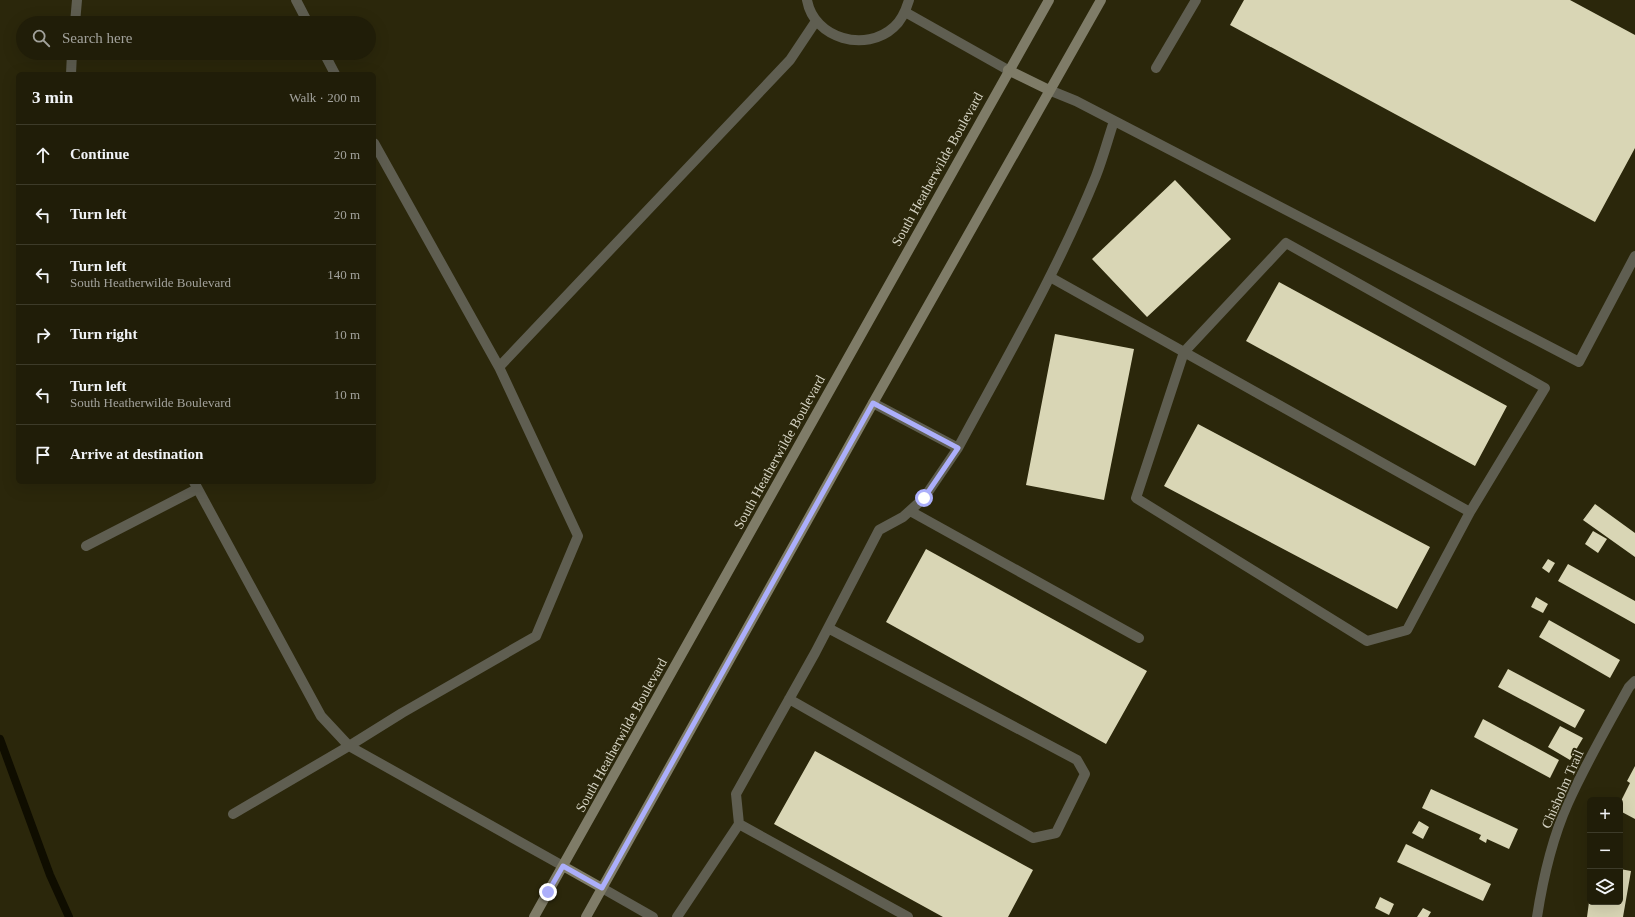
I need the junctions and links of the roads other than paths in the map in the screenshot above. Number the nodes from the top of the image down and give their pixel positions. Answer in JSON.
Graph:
{"nodes":[{"id":1,"x":77,"y":0,"type":"edge"},
{"id":2,"x":296,"y":0,"type":"edge"},
{"id":3,"x":807,"y":0,"type":"edge"},
{"id":4,"x":909,"y":0,"type":"edge"},
{"id":5,"x":1049,"y":0,"type":"edge"},
{"id":6,"x":1101,"y":0,"type":"edge"},
{"id":7,"x":1196,"y":0,"type":"edge"},
{"id":8,"x":905,"y":12,"type":"junction"},
{"id":9,"x":76,"y":16,"type":"edge"},
{"id":10,"x":304,"y":16,"type":"edge"},
{"id":11,"x":816,"y":21,"type":"junction"},
{"id":12,"x":71,"y":60,"type":"edge"},
{"id":13,"x":328,"y":60,"type":"edge"},
{"id":14,"x":1156,"y":68,"type":"dead end"},
{"id":15,"x":1008,"y":70,"type":"junction"},
{"id":16,"x":70,"y":72,"type":"edge"},
{"id":17,"x":334,"y":72,"type":"edge"},
{"id":18,"x":1050,"y":90,"type":"junction"},
{"id":19,"x":1114,"y":121,"type":"junction"},
{"id":20,"x":376,"y":147,"type":"edge"},
{"id":21,"x":1635,"y":256,"type":"edge"},
{"id":22,"x":1050,"y":277,"type":"junction"},
{"id":23,"x":1184,"y":352,"type":"junction"},
{"id":24,"x":499,"y":367,"type":"junction"},
{"id":25,"x":873,"y":403,"type":"junction"},
{"id":26,"x":958,"y":448,"type":"junction"},
{"id":27,"x":195,"y":485,"type":"edge"},
{"id":28,"x":910,"y":511,"type":"junction"},
{"id":29,"x":1470,"y":512,"type":"junction"},
{"id":30,"x":86,"y":546,"type":"dead end"},
{"id":31,"x":828,"y":628,"type":"junction"},
{"id":32,"x":1139,"y":638,"type":"dead end"},
{"id":33,"x":1633,"y":687,"type":"edge"},
{"id":34,"x":789,"y":699,"type":"junction"},
{"id":35,"x":348,"y":746,"type":"junction"},
{"id":36,"x":233,"y":814,"type":"dead end"},
{"id":37,"x":739,"y":824,"type":"junction"},
{"id":38,"x":563,"y":866,"type":"junction"},
{"id":39,"x":602,"y":888,"type":"junction"},
{"id":40,"x":534,"y":917,"type":"edge"},
{"id":41,"x":586,"y":917,"type":"edge"},
{"id":42,"x":653,"y":917,"type":"edge"},
{"id":43,"x":677,"y":917,"type":"edge"},
{"id":44,"x":908,"y":917,"type":"edge"},
{"id":45,"x":1537,"y":917,"type":"edge"}],
"edges":[{"from":1,"to":9,"type":"street"},
{"from":2,"to":10,"type":"street"},
{"from":3,"to":11,"type":"street"},
{"from":4,"to":8,"type":"street"},
{"from":5,"to":15,"type":"main road","name":"South Heatherwilde Boulevard"},
{"from":6,"to":18,"type":"main road"},
{"from":7,"to":14,"type":"street"},
{"from":8,"to":11,"type":"street"},
{"from":8,"to":15,"type":"street"},
{"from":11,"to":24,"type":"street"},
{"from":12,"to":16,"type":"street"},
{"from":13,"to":17,"type":"street"},
{"from":15,"to":18,"type":"main road"},
{"from":15,"to":38,"type":"main road","name":"South Heatherwilde Boulevard"},
{"from":18,"to":19,"type":"street"},
{"from":18,"to":25,"type":"main road"},
{"from":19,"to":21,"type":"street"},
{"from":19,"to":22,"type":"street"},
{"from":20,"to":24,"type":"street"},
{"from":22,"to":23,"type":"street"},
{"from":22,"to":26,"type":"street"},
{"from":23,"to":29,"type":"street"},
{"from":23,"to":29,"type":"street"},
{"from":23,"to":29,"type":"street"},
{"from":24,"to":35,"type":"street"},
{"from":25,"to":26,"type":"street"},
{"from":25,"to":39,"type":"main road"},
{"from":26,"to":28,"type":"street"},
{"from":27,"to":30,"type":"street"},
{"from":27,"to":35,"type":"street"},
{"from":28,"to":31,"type":"street"},
{"from":28,"to":32,"type":"street"},
{"from":31,"to":34,"type":"street"},
{"from":31,"to":34,"type":"street"},
{"from":33,"to":45,"type":"street","name":"Chisholm Trail"},
{"from":34,"to":37,"type":"street"},
{"from":35,"to":36,"type":"street"},
{"from":35,"to":38,"type":"street"},
{"from":37,"to":43,"type":"street"},
{"from":37,"to":44,"type":"street"},
{"from":38,"to":39,"type":"main road"},
{"from":38,"to":40,"type":"main road","name":"South Heatherwilde Boulevard"},
{"from":39,"to":41,"type":"main road"},
{"from":39,"to":42,"type":"street"}]}
